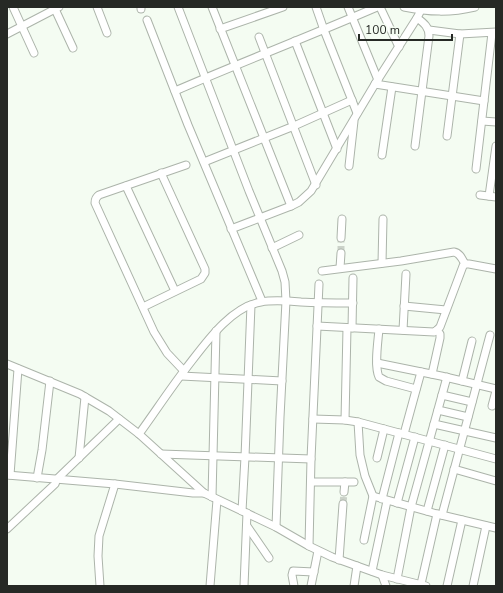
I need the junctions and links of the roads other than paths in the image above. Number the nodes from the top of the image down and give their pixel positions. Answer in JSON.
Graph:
{"nodes":[{"id":1,"x":13,"y":7,"type":"edge"},
{"id":2,"x":97,"y":7,"type":"edge"},
{"id":3,"x":178,"y":7,"type":"edge"},
{"id":4,"x":212,"y":7,"type":"edge"},
{"id":5,"x":283,"y":7,"type":"edge"},
{"id":6,"x":316,"y":7,"type":"edge"},
{"id":7,"x":348,"y":7,"type":"edge"},
{"id":8,"x":377,"y":7,"type":"edge"},
{"id":9,"x":380,"y":7,"type":"edge"},
{"id":10,"x":404,"y":7,"type":"edge"},
{"id":11,"x":473,"y":7,"type":"edge"},
{"id":12,"x":56,"y":8,"type":"edge"},
{"id":13,"x":422,"y":9,"type":"edge"},
{"id":14,"x":264,"y":10,"type":"edge"},
{"id":15,"x":352,"y":18,"type":"junction"},
{"id":16,"x":417,"y":18,"type":"junction"},
{"id":17,"x":147,"y":20,"type":"dead end"},
{"id":18,"x":22,"y":26,"type":"junction"},
{"id":19,"x":220,"y":29,"type":"junction"},
{"id":20,"x":324,"y":30,"type":"junction"},
{"id":21,"x":429,"y":30,"type":"junction"},
{"id":22,"x":107,"y":33,"type":"dead end"},
{"id":23,"x":494,"y":33,"type":"edge"},
{"id":24,"x":7,"y":34,"type":"edge"},
{"id":25,"x":460,"y":34,"type":"junction"},
{"id":26,"x":259,"y":37,"type":"dead end"},
{"id":27,"x":295,"y":41,"type":"junction"},
{"id":28,"x":399,"y":47,"type":"junction"},
{"id":29,"x":73,"y":48,"type":"dead end"},
{"id":30,"x":34,"y":53,"type":"dead end"},
{"id":31,"x":265,"y":53,"type":"junction"},
{"id":32,"x":235,"y":65,"type":"junction"},
{"id":33,"x":205,"y":78,"type":"junction"},
{"id":34,"x":376,"y":82,"type":"junction"},
{"id":35,"x":392,"y":87,"type":"junction"},
{"id":36,"x":175,"y":91,"type":"junction"},
{"id":37,"x":422,"y":91,"type":"junction"},
{"id":38,"x":452,"y":96,"type":"junction"},
{"id":39,"x":352,"y":100,"type":"junction"},
{"id":40,"x":484,"y":101,"type":"junction"},
{"id":41,"x":322,"y":114,"type":"junction"},
{"id":42,"x":356,"y":116,"type":"junction"},
{"id":43,"x":482,"y":121,"type":"junction"},
{"id":44,"x":496,"y":122,"type":"edge"},
{"id":45,"x":294,"y":126,"type":"junction"},
{"id":46,"x":447,"y":136,"type":"dead end"},
{"id":47,"x":264,"y":138,"type":"junction"},
{"id":48,"x":415,"y":146,"type":"dead end"},
{"id":49,"x":496,"y":146,"type":"edge"},
{"id":50,"x":336,"y":149,"type":"junction"},
{"id":51,"x":234,"y":150,"type":"junction"},
{"id":52,"x":382,"y":155,"type":"dead end"},
{"id":53,"x":204,"y":162,"type":"junction"},
{"id":54,"x":186,"y":165,"type":"dead end"},
{"id":55,"x":349,"y":166,"type":"dead end"},
{"id":56,"x":476,"y":169,"type":"dead end"},
{"id":57,"x":161,"y":173,"type":"junction"},
{"id":58,"x":316,"y":185,"type":"junction"},
{"id":59,"x":126,"y":186,"type":"junction"},
{"id":60,"x":480,"y":195,"type":"dead end"},
{"id":61,"x":492,"y":197,"type":"edge"},
{"id":62,"x":291,"y":206,"type":"junction"},
{"id":63,"x":260,"y":218,"type":"junction"},
{"id":64,"x":342,"y":219,"type":"dead end"},
{"id":65,"x":383,"y":219,"type":"dead end"},
{"id":66,"x":231,"y":229,"type":"junction"},
{"id":67,"x":299,"y":235,"type":"dead end"},
{"id":68,"x":341,"y":238,"type":"tunnel mouth"},
{"id":69,"x":272,"y":248,"type":"junction"},
{"id":70,"x":341,"y":253,"type":"tunnel mouth"},
{"id":71,"x":382,"y":263,"type":"junction"},
{"id":72,"x":465,"y":264,"type":"junction"},
{"id":73,"x":340,"y":268,"type":"junction"},
{"id":74,"x":496,"y":269,"type":"edge"},
{"id":75,"x":322,"y":271,"type":"dead end"},
{"id":76,"x":406,"y":274,"type":"dead end"},
{"id":77,"x":353,"y":278,"type":"dead end"},
{"id":78,"x":318,"y":284,"type":"dead end"},
{"id":79,"x":175,"y":291,"type":"junction"},
{"id":80,"x":286,"y":301,"type":"junction"},
{"id":81,"x":262,"y":302,"type":"junction"},
{"id":82,"x":318,"y":303,"type":"junction"},
{"id":83,"x":353,"y":303,"type":"junction"},
{"id":84,"x":251,"y":305,"type":"junction"},
{"id":85,"x":404,"y":306,"type":"junction"},
{"id":86,"x":142,"y":307,"type":"junction"},
{"id":87,"x":446,"y":310,"type":"junction"},
{"id":88,"x":317,"y":326,"type":"junction"},
{"id":89,"x":349,"y":328,"type":"junction"},
{"id":90,"x":379,"y":329,"type":"junction"},
{"id":91,"x":403,"y":330,"type":"junction"},
{"id":92,"x":437,"y":330,"type":"junction"},
{"id":93,"x":216,"y":331,"type":"junction"},
{"id":94,"x":490,"y":335,"type":"dead end"},
{"id":95,"x":472,"y":341,"type":"dead end"},
{"id":96,"x":377,"y":363,"type":"junction"},
{"id":97,"x":7,"y":364,"type":"edge"},
{"id":98,"x":18,"y":369,"type":"junction"},
{"id":99,"x":421,"y":372,"type":"junction"},
{"id":100,"x":183,"y":373,"type":"junction"},
{"id":101,"x":432,"y":374,"type":"junction"},
{"id":102,"x":447,"y":377,"type":"junction"},
{"id":103,"x":215,"y":378,"type":"junction"},
{"id":104,"x":248,"y":380,"type":"junction"},
{"id":105,"x":50,"y":381,"type":"junction"},
{"id":106,"x":282,"y":381,"type":"junction"},
{"id":107,"x":462,"y":381,"type":"junction"},
{"id":108,"x":477,"y":384,"type":"junction"},
{"id":109,"x":416,"y":389,"type":"junction"},
{"id":110,"x":496,"y":390,"type":"edge"},
{"id":111,"x":442,"y":395,"type":"junction"},
{"id":112,"x":85,"y":397,"type":"junction"},
{"id":113,"x":472,"y":402,"type":"junction"},
{"id":114,"x":492,"y":406,"type":"dead end"},
{"id":115,"x":438,"y":410,"type":"junction"},
{"id":116,"x":468,"y":417,"type":"junction"},
{"id":117,"x":119,"y":419,"type":"junction"},
{"id":118,"x":313,"y":419,"type":"junction"},
{"id":119,"x":345,"y":420,"type":"junction"},
{"id":120,"x":358,"y":422,"type":"junction"},
{"id":121,"x":434,"y":424,"type":"junction"},
{"id":122,"x":384,"y":429,"type":"junction"},
{"id":123,"x":464,"y":431,"type":"junction"},
{"id":124,"x":402,"y":433,"type":"junction"},
{"id":125,"x":139,"y":434,"type":"junction"},
{"id":126,"x":415,"y":437,"type":"junction"},
{"id":127,"x":496,"y":438,"type":"edge"},
{"id":128,"x":430,"y":441,"type":"junction"},
{"id":129,"x":445,"y":445,"type":"junction"},
{"id":130,"x":460,"y":449,"type":"junction"},
{"id":131,"x":161,"y":454,"type":"junction"},
{"id":132,"x":214,"y":456,"type":"junction"},
{"id":133,"x":246,"y":457,"type":"junction"},
{"id":134,"x":79,"y":458,"type":"junction"},
{"id":135,"x":279,"y":458,"type":"junction"},
{"id":136,"x":377,"y":458,"type":"dead end"},
{"id":137,"x":311,"y":459,"type":"junction"},
{"id":138,"x":496,"y":459,"type":"edge"},
{"id":139,"x":454,"y":469,"type":"junction"},
{"id":140,"x":8,"y":475,"type":"edge"},
{"id":141,"x":37,"y":478,"type":"junction"},
{"id":142,"x":57,"y":479,"type":"junction"},
{"id":143,"x":496,"y":481,"type":"edge"},
{"id":144,"x":311,"y":482,"type":"junction"},
{"id":145,"x":345,"y":482,"type":"junction"},
{"id":146,"x":354,"y":482,"type":"dead end"},
{"id":147,"x":115,"y":484,"type":"junction"},
{"id":148,"x":344,"y":492,"type":"tunnel mouth"},
{"id":149,"x":204,"y":493,"type":"junction"},
{"id":150,"x":372,"y":496,"type":"junction"},
{"id":151,"x":214,"y":498,"type":"junction"},
{"id":152,"x":384,"y":500,"type":"junction"},
{"id":153,"x":397,"y":503,"type":"junction"},
{"id":154,"x":343,"y":504,"type":"tunnel mouth"},
{"id":155,"x":411,"y":507,"type":"junction"},
{"id":156,"x":427,"y":511,"type":"junction"},
{"id":157,"x":245,"y":512,"type":"junction"},
{"id":158,"x":440,"y":514,"type":"junction"},
{"id":159,"x":462,"y":520,"type":"junction"},
{"id":160,"x":246,"y":526,"type":"junction"},
{"id":161,"x":486,"y":526,"type":"junction"},
{"id":162,"x":276,"y":527,"type":"junction"},
{"id":163,"x":496,"y":528,"type":"edge"},
{"id":164,"x":7,"y":529,"type":"edge"},
{"id":165,"x":364,"y":540,"type":"dead end"},
{"id":166,"x":309,"y":546,"type":"junction"},
{"id":167,"x":318,"y":551,"type":"junction"},
{"id":168,"x":269,"y":558,"type":"dead end"},
{"id":169,"x":339,"y":560,"type":"junction"},
{"id":170,"x":357,"y":566,"type":"junction"},
{"id":171,"x":372,"y":571,"type":"junction"},
{"id":172,"x":314,"y":572,"type":"junction"},
{"id":173,"x":382,"y":574,"type":"junction"},
{"id":174,"x":397,"y":578,"type":"junction"},
{"id":175,"x":423,"y":585,"type":"edge"},
{"id":176,"x":100,"y":586,"type":"edge"},
{"id":177,"x":210,"y":586,"type":"edge"},
{"id":178,"x":244,"y":586,"type":"edge"},
{"id":179,"x":294,"y":586,"type":"edge"},
{"id":180,"x":311,"y":586,"type":"edge"},
{"id":181,"x":354,"y":586,"type":"edge"},
{"id":182,"x":386,"y":586,"type":"edge"},
{"id":183,"x":447,"y":586,"type":"edge"},
{"id":184,"x":473,"y":586,"type":"edge"}],
"edges":[{"from":1,"to":18,"type":"street"},
{"from":2,"to":22,"type":"street"},
{"from":3,"to":33,"type":"street"},
{"from":4,"to":19,"type":"street"},
{"from":5,"to":14,"type":"street"},
{"from":6,"to":20,"type":"street"},
{"from":7,"to":15,"type":"street"},
{"from":8,"to":15,"type":"street"},
{"from":9,"to":28,"type":"street"},
{"from":10,"to":13,"type":"street"},
{"from":11,"to":13,"type":"street"},
{"from":12,"to":18,"type":"street"},
{"from":12,"to":29,"type":"street"},
{"from":13,"to":16,"type":"street"},
{"from":14,"to":19,"type":"street"},
{"from":15,"to":20,"type":"street"},
{"from":15,"to":34,"type":"street"},
{"from":16,"to":21,"type":"street"},
{"from":16,"to":28,"type":"street"},
{"from":17,"to":36,"type":"street"},
{"from":18,"to":24,"type":"street"},
{"from":18,"to":30,"type":"street"},
{"from":19,"to":32,"type":"street"},
{"from":20,"to":27,"type":"street"},
{"from":20,"to":39,"type":"street"},
{"from":21,"to":25,"type":"street"},
{"from":21,"to":37,"type":"street"},
{"from":23,"to":25,"type":"street"},
{"from":23,"to":40,"type":"street"},
{"from":25,"to":38,"type":"street"},
{"from":26,"to":31,"type":"street"},
{"from":27,"to":31,"type":"street"},
{"from":27,"to":41,"type":"street"},
{"from":28,"to":34,"type":"street"},
{"from":31,"to":32,"type":"street"},
{"from":31,"to":45,"type":"street"},
{"from":32,"to":33,"type":"street"},
{"from":32,"to":47,"type":"street"},
{"from":33,"to":36,"type":"street"},
{"from":33,"to":51,"type":"street"},
{"from":34,"to":35,"type":"street"},
{"from":34,"to":42,"type":"street"},
{"from":35,"to":37,"type":"street"},
{"from":35,"to":52,"type":"street"},
{"from":36,"to":53,"type":"street"},
{"from":37,"to":38,"type":"street"},
{"from":37,"to":48,"type":"street"},
{"from":38,"to":40,"type":"street"},
{"from":38,"to":46,"type":"street"},
{"from":39,"to":41,"type":"street"},
{"from":39,"to":42,"type":"street"},
{"from":40,"to":43,"type":"street"},
{"from":41,"to":45,"type":"street"},
{"from":41,"to":50,"type":"street"},
{"from":42,"to":50,"type":"street"},
{"from":42,"to":55,"type":"street"},
{"from":43,"to":44,"type":"street"},
{"from":43,"to":56,"type":"street"},
{"from":45,"to":47,"type":"street"},
{"from":45,"to":58,"type":"street"},
{"from":47,"to":51,"type":"street"},
{"from":47,"to":62,"type":"street"},
{"from":49,"to":61,"type":"street"},
{"from":50,"to":58,"type":"street"},
{"from":51,"to":53,"type":"street"},
{"from":51,"to":63,"type":"street"},
{"from":53,"to":66,"type":"street"},
{"from":54,"to":57,"type":"street"},
{"from":57,"to":59,"type":"street"},
{"from":57,"to":79,"type":"street"},
{"from":58,"to":62,"type":"street"},
{"from":59,"to":79,"type":"street"},
{"from":59,"to":86,"type":"street"},
{"from":60,"to":61,"type":"street"},
{"from":62,"to":63,"type":"street"},
{"from":63,"to":66,"type":"street"},
{"from":63,"to":69,"type":"street"},
{"from":64,"to":68,"type":"street"},
{"from":65,"to":71,"type":"street"},
{"from":66,"to":81,"type":"street"},
{"from":67,"to":69,"type":"street"},
{"from":69,"to":80,"type":"street"},
{"from":70,"to":73,"type":"street"},
{"from":71,"to":72,"type":"street"},
{"from":71,"to":73,"type":"street"},
{"from":72,"to":74,"type":"street"},
{"from":72,"to":87,"type":"street"},
{"from":73,"to":75,"type":"street"},
{"from":76,"to":85,"type":"street"},
{"from":77,"to":83,"type":"street"},
{"from":78,"to":82,"type":"street"},
{"from":79,"to":86,"type":"street"},
{"from":80,"to":81,"type":"street"},
{"from":80,"to":82,"type":"street"},
{"from":80,"to":106,"type":"street"},
{"from":81,"to":84,"type":"street"},
{"from":82,"to":83,"type":"street"},
{"from":82,"to":88,"type":"street"},
{"from":83,"to":89,"type":"street"},
{"from":84,"to":93,"type":"street"},
{"from":84,"to":104,"type":"street"},
{"from":85,"to":87,"type":"street"},
{"from":85,"to":91,"type":"street"},
{"from":86,"to":100,"type":"street"},
{"from":87,"to":92,"type":"street"},
{"from":88,"to":89,"type":"street"},
{"from":88,"to":118,"type":"street"},
{"from":89,"to":90,"type":"street"},
{"from":89,"to":119,"type":"street"},
{"from":90,"to":91,"type":"street"},
{"from":90,"to":96,"type":"street"},
{"from":91,"to":92,"type":"street"},
{"from":92,"to":101,"type":"street"},
{"from":93,"to":100,"type":"street"},
{"from":93,"to":103,"type":"street"},
{"from":94,"to":108,"type":"street"},
{"from":95,"to":107,"type":"street"},
{"from":96,"to":99,"type":"street"},
{"from":96,"to":109,"type":"street"},
{"from":97,"to":98,"type":"street"},
{"from":98,"to":105,"type":"street"},
{"from":98,"to":140,"type":"street"},
{"from":99,"to":101,"type":"street"},
{"from":99,"to":109,"type":"street"},
{"from":100,"to":103,"type":"street"},
{"from":100,"to":125,"type":"street"},
{"from":101,"to":102,"type":"street"},
{"from":102,"to":107,"type":"street"},
{"from":102,"to":111,"type":"street"},
{"from":103,"to":104,"type":"street"},
{"from":103,"to":132,"type":"street"},
{"from":104,"to":106,"type":"street"},
{"from":104,"to":133,"type":"street"},
{"from":105,"to":112,"type":"street"},
{"from":105,"to":141,"type":"street"},
{"from":106,"to":135,"type":"street"},
{"from":107,"to":108,"type":"street"},
{"from":108,"to":110,"type":"street"},
{"from":108,"to":113,"type":"street"},
{"from":109,"to":124,"type":"street"},
{"from":110,"to":114,"type":"street"},
{"from":111,"to":113,"type":"street"},
{"from":111,"to":115,"type":"street"},
{"from":112,"to":117,"type":"street"},
{"from":112,"to":134,"type":"street"},
{"from":113,"to":116,"type":"street"},
{"from":115,"to":116,"type":"street"},
{"from":115,"to":121,"type":"street"},
{"from":116,"to":123,"type":"street"},
{"from":117,"to":125,"type":"street"},
{"from":117,"to":134,"type":"street"},
{"from":118,"to":119,"type":"street"},
{"from":118,"to":137,"type":"street"},
{"from":119,"to":120,"type":"street"},
{"from":120,"to":122,"type":"street"},
{"from":120,"to":150,"type":"street"},
{"from":121,"to":123,"type":"street"},
{"from":121,"to":128,"type":"street"},
{"from":122,"to":124,"type":"street"},
{"from":122,"to":136,"type":"street"},
{"from":123,"to":127,"type":"street"},
{"from":123,"to":130,"type":"street"},
{"from":124,"to":126,"type":"street"},
{"from":124,"to":152,"type":"street"},
{"from":125,"to":131,"type":"street"},
{"from":126,"to":128,"type":"street"},
{"from":126,"to":153,"type":"street"},
{"from":128,"to":129,"type":"street"},
{"from":128,"to":155,"type":"street"},
{"from":129,"to":130,"type":"street"},
{"from":129,"to":156,"type":"street"},
{"from":130,"to":138,"type":"street"},
{"from":130,"to":139,"type":"street"},
{"from":131,"to":132,"type":"street"},
{"from":131,"to":149,"type":"street"},
{"from":132,"to":133,"type":"street"},
{"from":132,"to":151,"type":"street"},
{"from":133,"to":135,"type":"street"},
{"from":133,"to":157,"type":"street"},
{"from":134,"to":142,"type":"street"},
{"from":135,"to":137,"type":"street"},
{"from":135,"to":162,"type":"street"},
{"from":137,"to":144,"type":"street"},
{"from":139,"to":143,"type":"street"},
{"from":139,"to":158,"type":"street"},
{"from":140,"to":141,"type":"street"},
{"from":141,"to":142,"type":"street"},
{"from":142,"to":147,"type":"street"},
{"from":142,"to":164,"type":"street"},
{"from":144,"to":145,"type":"street"},
{"from":144,"to":166,"type":"street"},
{"from":145,"to":146,"type":"street"},
{"from":145,"to":148,"type":"street"},
{"from":147,"to":149,"type":"street"},
{"from":147,"to":176,"type":"street"},
{"from":149,"to":151,"type":"street"},
{"from":150,"to":152,"type":"street"},
{"from":150,"to":165,"type":"street"},
{"from":151,"to":157,"type":"street"},
{"from":151,"to":177,"type":"street"},
{"from":152,"to":153,"type":"street"},
{"from":152,"to":171,"type":"street"},
{"from":153,"to":155,"type":"street"},
{"from":154,"to":169,"type":"street"},
{"from":155,"to":156,"type":"street"},
{"from":155,"to":174,"type":"street"},
{"from":156,"to":158,"type":"street"},
{"from":157,"to":160,"type":"street"},
{"from":157,"to":162,"type":"street"},
{"from":158,"to":159,"type":"street"},
{"from":158,"to":175,"type":"street"},
{"from":159,"to":161,"type":"street"},
{"from":159,"to":183,"type":"street"},
{"from":160,"to":168,"type":"street"},
{"from":160,"to":178,"type":"street"},
{"from":161,"to":163,"type":"street"},
{"from":161,"to":184,"type":"street"},
{"from":162,"to":166,"type":"street"},
{"from":166,"to":167,"type":"street"},
{"from":167,"to":169,"type":"street"},
{"from":167,"to":172,"type":"street"},
{"from":169,"to":170,"type":"street"},
{"from":170,"to":171,"type":"street"},
{"from":170,"to":181,"type":"street"},
{"from":171,"to":173,"type":"street"},
{"from":172,"to":179,"type":"street"},
{"from":172,"to":180,"type":"street"},
{"from":173,"to":174,"type":"street"},
{"from":173,"to":182,"type":"street"},
{"from":174,"to":175,"type":"street"}]}
